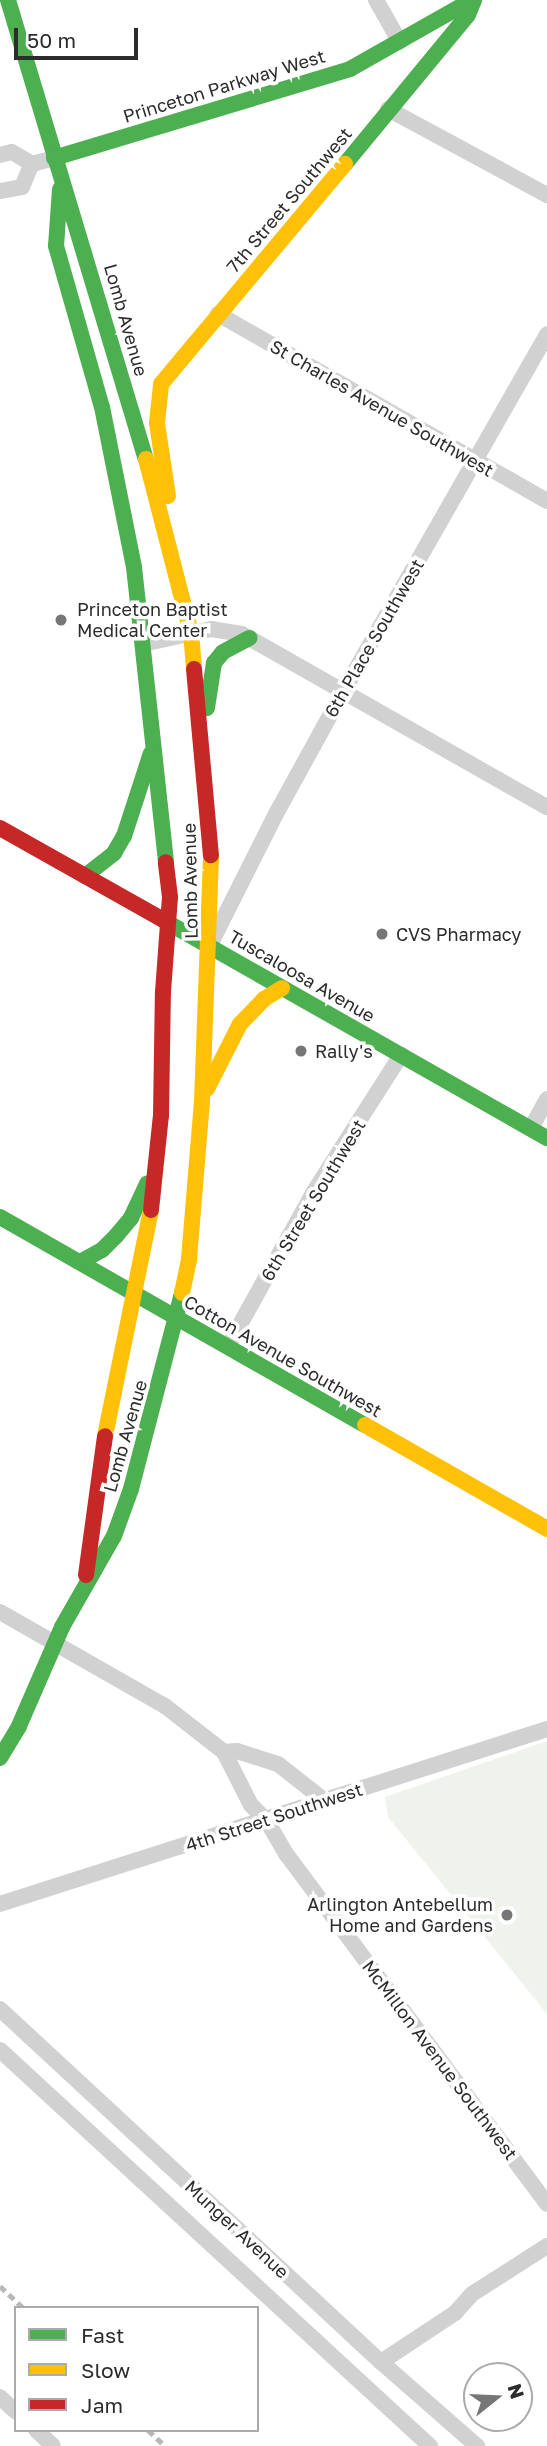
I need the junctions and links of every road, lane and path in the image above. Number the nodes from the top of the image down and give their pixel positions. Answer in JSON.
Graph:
{"nodes":[{"id":1,"x":8,"y":0,"type":"edge"},
{"id":2,"x":376,"y":0,"type":"edge"},
{"id":3,"x":473,"y":0,"type":"edge"},
{"id":4,"x":400,"y":42,"type":"junction"},
{"id":5,"x":388,"y":109,"type":"junction"},
{"id":6,"x":0,"y":156,"type":"edge"},
{"id":7,"x":54,"y":158,"type":"junction"},
{"id":8,"x":32,"y":164,"type":"junction"},
{"id":9,"x":60,"y":181,"type":"junction"},
{"id":10,"x":0,"y":191,"type":"edge"},
{"id":11,"x":547,"y":195,"type":"edge"},
{"id":12,"x":218,"y":314,"type":"junction"},
{"id":13,"x":547,"y":334,"type":"edge"},
{"id":14,"x":474,"y":460,"type":"junction"},
{"id":15,"x":547,"y":501,"type":"edge"},
{"id":16,"x":173,"y":564,"type":"junction"},
{"id":17,"x":191,"y":633,"type":"junction"},
{"id":18,"x":249,"y":638,"type":"junction"},
{"id":19,"x":143,"y":644,"type":"junction"},
{"id":20,"x":343,"y":692,"type":"junction"},
{"id":21,"x":154,"y":740,"type":"junction"},
{"id":22,"x":203,"y":760,"type":"junction"},
{"id":23,"x":547,"y":807,"type":"edge"},
{"id":24,"x":0,"y":828,"type":"edge"},
{"id":25,"x":85,"y":876,"type":"junction"},
{"id":26,"x":171,"y":924,"type":"junction"},
{"id":27,"x":209,"y":946,"type":"junction"},
{"id":28,"x":282,"y":988,"type":"junction"},
{"id":29,"x":401,"y":1055,"type":"junction"},
{"id":30,"x":547,"y":1099,"type":"edge"},
{"id":31,"x":202,"y":1102,"type":"junction"},
{"id":32,"x":531,"y":1128,"type":"junction"},
{"id":33,"x":547,"y":1138,"type":"edge"},
{"id":34,"x":156,"y":1164,"type":"junction"},
{"id":35,"x":0,"y":1217,"type":"edge"},
{"id":36,"x":79,"y":1262,"type":"junction"},
{"id":37,"x":134,"y":1293,"type":"junction"},
{"id":38,"x":177,"y":1318,"type":"junction"},
{"id":39,"x":228,"y":1346,"type":"junction"},
{"id":40,"x":547,"y":1530,"type":"edge"},
{"id":41,"x":86,"y":1581,"type":"junction"},
{"id":42,"x":0,"y":1612,"type":"edge"},
{"id":43,"x":54,"y":1644,"type":"junction"},
{"id":44,"x":547,"y":1729,"type":"edge"},
{"id":45,"x":224,"y":1752,"type":"junction"},
{"id":46,"x":0,"y":1758,"type":"edge"},
{"id":47,"x":325,"y":1801,"type":"junction"},
{"id":48,"x":267,"y":1821,"type":"junction"},
{"id":49,"x":0,"y":1903,"type":"edge"},
{"id":50,"x":0,"y":2009,"type":"edge"},
{"id":51,"x":0,"y":2050,"type":"edge"},
{"id":52,"x":111,"y":2112,"type":"junction"},
{"id":53,"x":92,"y":2135,"type":"junction"},
{"id":54,"x":540,"y":2182,"type":"edge"},
{"id":55,"x":547,"y":2204,"type":"edge"},
{"id":56,"x":547,"y":2246,"type":"edge"},
{"id":57,"x":310,"y":2296,"type":"junction"},
{"id":58,"x":291,"y":2320,"type":"junction"},
{"id":59,"x":381,"y":2362,"type":"junction"},
{"id":60,"x":0,"y":2398,"type":"edge"},
{"id":61,"x":14,"y":2410,"type":"edge"},
{"id":62,"x":38,"y":2432,"type":"edge"},
{"id":63,"x":53,"y":2446,"type":"edge"},
{"id":64,"x":430,"y":2446,"type":"edge"},
{"id":65,"x":477,"y":2446,"type":"edge"}],
"edges":[{"from":1,"to":7,"type":"main road","name":"Lomb Avenue"},
{"from":2,"to":4,"type":"street"},
{"from":3,"to":4,"type":"main road","name":"Princeton Parkway West"},
{"from":3,"to":5,"type":"main road","name":"7th Street Southwest"},
{"from":4,"to":7,"type":"main road","name":"Princeton Parkway West"},
{"from":5,"to":11,"type":"street"},
{"from":5,"to":12,"type":"main road","name":"7th Street Southwest"},
{"from":6,"to":8,"type":"street"},
{"from":7,"to":8,"type":"street"},
{"from":7,"to":9,"type":"main road","name":"Lomb Avenue"},
{"from":8,"to":10,"type":"street"},
{"from":9,"to":16,"type":"main road","name":"Lomb Avenue"},
{"from":9,"to":19,"type":"main road","name":"Lomb Avenue"},
{"from":12,"to":14,"type":"street","name":"St Charles Avenue Southwest"},
{"from":12,"to":16,"type":"main road","name":"7th Street Southwest"},
{"from":13,"to":14,"type":"street","name":"6th Place Southwest"},
{"from":14,"to":15,"type":"street","name":"St Charles Avenue Southwest"},
{"from":14,"to":20,"type":"street","name":"6th Place Southwest"},
{"from":16,"to":17,"type":"main road","name":"Lomb Avenue"},
{"from":17,"to":18,"type":"street"},
{"from":17,"to":19,"type":"street"},
{"from":17,"to":22,"type":"main road","name":"Lomb Avenue"},
{"from":18,"to":20,"type":"street"},
{"from":18,"to":22,"type":"main road"},
{"from":19,"to":21,"type":"main road","name":"Lomb Avenue"},
{"from":20,"to":23,"type":"street"},
{"from":20,"to":27,"type":"street","name":"6th Place Southwest"},
{"from":21,"to":25,"type":"main road"},
{"from":21,"to":26,"type":"main road","name":"Lomb Avenue"},
{"from":22,"to":27,"type":"main road","name":"Lomb Avenue"},
{"from":24,"to":25,"type":"main road","name":"Tuscaloosa Avenue"},
{"from":25,"to":26,"type":"main road","name":"Tuscaloosa Avenue"},
{"from":26,"to":27,"type":"main road","name":"Tuscaloosa Avenue"},
{"from":26,"to":34,"type":"main road","name":"Lomb Avenue"},
{"from":27,"to":28,"type":"main road","name":"Tuscaloosa Avenue"},
{"from":27,"to":31,"type":"main road","name":"Lomb Avenue"},
{"from":28,"to":29,"type":"main road","name":"Tuscaloosa Avenue"},
{"from":28,"to":31,"type":"main road"},
{"from":29,"to":32,"type":"main road","name":"Tuscaloosa Avenue"},
{"from":29,"to":39,"type":"street","name":"6th Street Southwest"},
{"from":30,"to":32,"type":"street"},
{"from":31,"to":38,"type":"main road","name":"Lomb Avenue"},
{"from":32,"to":33,"type":"main road","name":"Tuscaloosa Avenue"},
{"from":34,"to":36,"type":"main road"},
{"from":34,"to":37,"type":"main road","name":"Lomb Avenue"},
{"from":35,"to":36,"type":"main road","name":"Cotton Avenue Southwest"},
{"from":36,"to":37,"type":"main road","name":"Cotton Avenue Southwest"},
{"from":37,"to":38,"type":"main road","name":"Cotton Avenue Southwest"},
{"from":37,"to":41,"type":"main road","name":"Lomb Avenue"},
{"from":38,"to":39,"type":"main road","name":"Cotton Avenue Southwest"},
{"from":38,"to":41,"type":"main road","name":"Lomb Avenue"},
{"from":39,"to":40,"type":"main road","name":"Cotton Avenue Southwest"},
{"from":41,"to":43,"type":"main road","name":"Lomb Avenue"},
{"from":42,"to":43,"type":"street","name":"McMillon Avenue Southwest"},
{"from":43,"to":45,"type":"street","name":"McMillon Avenue Southwest"},
{"from":43,"to":46,"type":"main road","name":"Lomb Avenue"},
{"from":44,"to":47,"type":"street","name":"4th Street Southwest"},
{"from":45,"to":47,"type":"street"},
{"from":45,"to":48,"type":"street","name":"McMillon Avenue Southwest"},
{"from":47,"to":48,"type":"street","name":"4th Street Southwest"},
{"from":48,"to":49,"type":"street","name":"4th Street Southwest"},
{"from":48,"to":54,"type":"street","name":"McMillon Avenue Southwest"},
{"from":50,"to":52,"type":"street","name":"Munger Avenue"},
{"from":51,"to":53,"type":"street","name":"Munger Avenue"},
{"from":52,"to":53,"type":"street"},
{"from":52,"to":57,"type":"street","name":"Munger Avenue"},
{"from":53,"to":58,"type":"street","name":"Munger Avenue"},
{"from":54,"to":55,"type":"street","name":"McMillon Avenue Southwest"},
{"from":56,"to":59,"type":"street"},
{"from":57,"to":58,"type":"street"},
{"from":57,"to":59,"type":"street","name":"Munger Avenue"},
{"from":58,"to":64,"type":"street","name":"Munger Avenue"},
{"from":59,"to":65,"type":"street","name":"Munger Avenue"},
{"from":60,"to":61,"type":"street"},
{"from":62,"to":63,"type":"street"}]}
